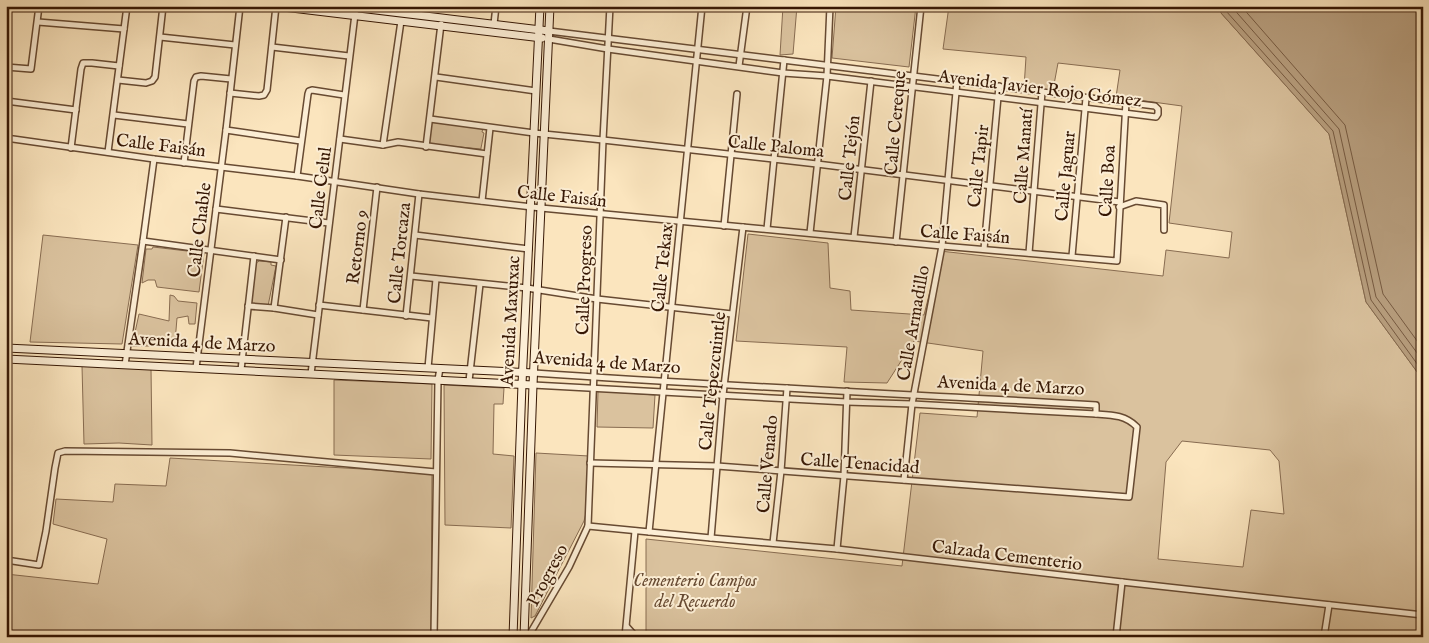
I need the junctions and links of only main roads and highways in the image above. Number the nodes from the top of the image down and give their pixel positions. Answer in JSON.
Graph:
{"nodes":[{"id":1,"x":276,"y":6,"type":"edge"},
{"id":2,"x":343,"y":6,"type":"edge"},
{"id":3,"x":540,"y":6,"type":"edge"},
{"id":4,"x":550,"y":6,"type":"edge"},
{"id":5,"x":356,"y":7,"type":"edge"},
{"id":6,"x":393,"y":9,"type":"edge"},
{"id":7,"x":539,"y":30,"type":"junction"},
{"id":8,"x":549,"y":31,"type":"junction"},
{"id":9,"x":539,"y":38,"type":"junction"},
{"id":10,"x":549,"y":39,"type":"junction"},
{"id":11,"x":548,"y":64,"type":"junction"},
{"id":12,"x":537,"y":65,"type":"junction"},
{"id":13,"x":6,"y":348,"type":"edge"},
{"id":14,"x":6,"y":359,"type":"edge"},
{"id":15,"x":523,"y":372,"type":"junction"},
{"id":16,"x":534,"y":372,"type":"junction"},
{"id":17,"x":522,"y":384,"type":"junction"},
{"id":18,"x":533,"y":385,"type":"junction"},
{"id":19,"x":514,"y":637,"type":"edge"},
{"id":20,"x":526,"y":637,"type":"edge"}],
"edges":[{"from":1,"to":9,"type":"main road","name":"Avenida Javier Rojo Gómez"},
{"from":2,"to":5,"type":"main road","name":"Avenida Javier Rojo Gómez"},
{"from":3,"to":7,"type":"main road","name":"Avenida Maxuxac"},
{"from":4,"to":8,"type":"main road","name":"Avenida Maxuxac"},
{"from":5,"to":6,"type":"main road","name":"Avenida Javier Rojo Gómez"},
{"from":6,"to":7,"type":"main road","name":"Avenida Javier Rojo Gómez"},
{"from":7,"to":8,"type":"main road","name":"Avenida Javier Rojo Gómez"},
{"from":7,"to":9,"type":"main road","name":"Avenida Maxuxac"},
{"from":8,"to":10,"type":"main road","name":"Avenida Maxuxac"},
{"from":9,"to":10,"type":"main road","name":"Avenida Javier Rojo Gómez"},
{"from":9,"to":12,"type":"main road","name":"Avenida Maxuxac"},
{"from":10,"to":11,"type":"main road","name":"Avenida Maxuxac"},
{"from":11,"to":12,"type":"main road"},
{"from":11,"to":16,"type":"main road","name":"Avenida Maxuxac"},
{"from":12,"to":15,"type":"main road","name":"Avenida Maxuxac"},
{"from":13,"to":15,"type":"main road","name":"Avenida 4 de Marzo"},
{"from":14,"to":17,"type":"main road","name":"Avenida 4 de Marzo"},
{"from":15,"to":16,"type":"main road","name":"Avenida 4 de Marzo"},
{"from":15,"to":17,"type":"main road","name":"Avenida Maxuxac"},
{"from":16,"to":18,"type":"main road","name":"Avenida Maxuxac"},
{"from":17,"to":18,"type":"main road","name":"Avenida 4 de Marzo"},
{"from":17,"to":19,"type":"main road","name":"Avenida Maxuxac"},
{"from":18,"to":20,"type":"main road","name":"Avenida Maxuxac"}]}
